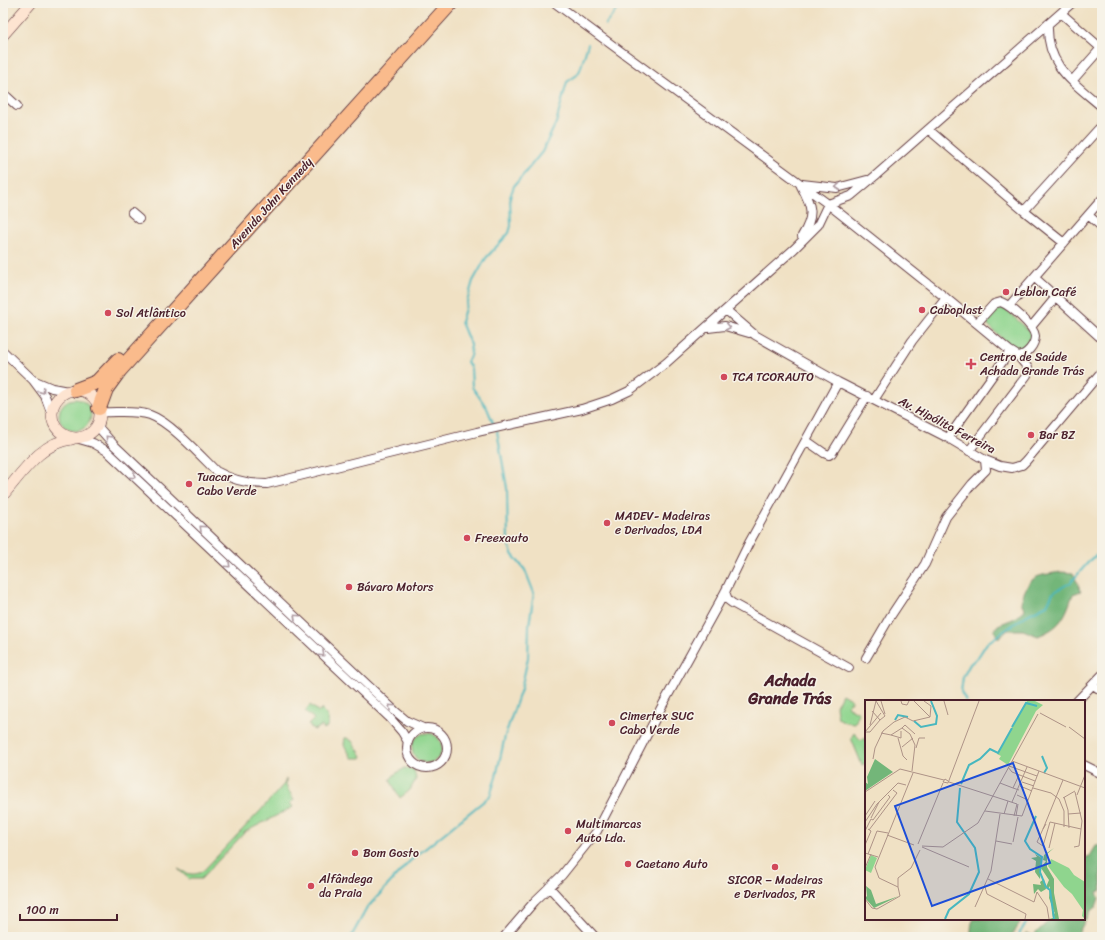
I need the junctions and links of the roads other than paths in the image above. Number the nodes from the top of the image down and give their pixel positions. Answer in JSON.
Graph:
{"nodes":[{"id":1,"x":31,"y":3,"type":"edge"},
{"id":2,"x":439,"y":3,"type":"edge"},
{"id":3,"x":451,"y":3,"type":"edge"},
{"id":4,"x":555,"y":3,"type":"edge"},
{"id":5,"x":1072,"y":3,"type":"edge"},
{"id":6,"x":1061,"y":13,"type":"junction"},
{"id":7,"x":1048,"y":24,"type":"junction"},
{"id":8,"x":3,"y":35,"type":"edge"},
{"id":9,"x":1102,"y":48,"type":"edge"},
{"id":10,"x":1072,"y":82,"type":"junction"},
{"id":11,"x":3,"y":93,"type":"edge"},
{"id":12,"x":18,"y":106,"type":"dead end"},
{"id":13,"x":1102,"y":107,"type":"edge"},
{"id":14,"x":1102,"y":125,"type":"edge"},
{"id":15,"x":929,"y":130,"type":"junction"},
{"id":16,"x":875,"y":176,"type":"junction"},
{"id":17,"x":799,"y":184,"type":"junction"},
{"id":18,"x":1102,"y":199,"type":"edge"},
{"id":19,"x":828,"y":204,"type":"junction"},
{"id":20,"x":1024,"y":211,"type":"junction"},
{"id":21,"x":132,"y":213,"type":"dead end"},
{"id":22,"x":1088,"y":216,"type":"junction"},
{"id":23,"x":139,"y":219,"type":"dead end"},
{"id":24,"x":1102,"y":227,"type":"edge"},
{"id":25,"x":1064,"y":243,"type":"junction"},
{"id":26,"x":794,"y":249,"type":"junction"},
{"id":27,"x":1035,"y":278,"type":"junction"},
{"id":28,"x":1056,"y":297,"type":"junction"},
{"id":29,"x":946,"y":298,"type":"junction"},
{"id":30,"x":1009,"y":306,"type":"junction"},
{"id":31,"x":726,"y":310,"type":"junction"},
{"id":32,"x":977,"y":323,"type":"junction"},
{"id":33,"x":1031,"y":327,"type":"junction"},
{"id":34,"x":702,"y":331,"type":"junction"},
{"id":35,"x":755,"y":335,"type":"junction"},
{"id":36,"x":1102,"y":339,"type":"edge"},
{"id":37,"x":3,"y":351,"type":"edge"},
{"id":38,"x":1010,"y":351,"type":"junction"},
{"id":39,"x":1018,"y":356,"type":"junction"},
{"id":40,"x":1102,"y":371,"type":"edge"},
{"id":41,"x":33,"y":380,"type":"junction"},
{"id":42,"x":838,"y":382,"type":"junction"},
{"id":43,"x":72,"y":390,"type":"junction"},
{"id":44,"x":870,"y":398,"type":"junction"},
{"id":45,"x":51,"y":412,"type":"junction"},
{"id":46,"x":100,"y":413,"type":"junction"},
{"id":47,"x":53,"y":424,"type":"junction"},
{"id":48,"x":948,"y":438,"type":"junction"},
{"id":49,"x":76,"y":439,"type":"junction"},
{"id":50,"x":807,"y":441,"type":"junction"},
{"id":51,"x":48,"y":447,"type":"junction"},
{"id":52,"x":968,"y":451,"type":"junction"},
{"id":53,"x":985,"y":460,"type":"junction"},
{"id":54,"x":3,"y":495,"type":"edge"},
{"id":55,"x":725,"y":592,"type":"junction"},
{"id":56,"x":866,"y":658,"type":"dead end"},
{"id":57,"x":848,"y":668,"type":"dead end"},
{"id":58,"x":1102,"y":675,"type":"edge"},
{"id":59,"x":1093,"y":685,"type":"junction"},
{"id":60,"x":1102,"y":691,"type":"edge"},
{"id":61,"x":1078,"y":700,"type":"edge"},
{"id":62,"x":423,"y":728,"type":"junction"},
{"id":63,"x":408,"y":742,"type":"junction"},
{"id":64,"x":1085,"y":766,"type":"edge"},
{"id":65,"x":1102,"y":774,"type":"edge"},
{"id":66,"x":549,"y":887,"type":"junction"},
{"id":67,"x":504,"y":937,"type":"edge"},
{"id":68,"x":595,"y":937,"type":"edge"}],
"edges":[{"from":1,"to":8,"type":"street"},
{"from":2,"to":43,"type":"highway","name":"Avenida John Kennedy"},
{"from":3,"to":46,"type":"highway","name":"Avenida John Kennedy"},
{"from":4,"to":17,"type":"street"},
{"from":5,"to":6,"type":"street"},
{"from":6,"to":7,"type":"street"},
{"from":6,"to":9,"type":"street"},
{"from":7,"to":10,"type":"street"},
{"from":7,"to":15,"type":"street"},
{"from":9,"to":10,"type":"street"},
{"from":10,"to":13,"type":"street"},
{"from":11,"to":12,"type":"street"},
{"from":14,"to":20,"type":"street"},
{"from":15,"to":16,"type":"street"},
{"from":15,"to":20,"type":"street"},
{"from":16,"to":17,"type":"street","one_way":true},
{"from":16,"to":19,"type":"street"},
{"from":17,"to":19,"type":"street"},
{"from":17,"to":26,"type":"street"},
{"from":18,"to":22,"type":"street"},
{"from":19,"to":26,"type":"street"},
{"from":19,"to":29,"type":"street"},
{"from":20,"to":25,"type":"street"},
{"from":21,"to":23,"type":"street"},
{"from":22,"to":24,"type":"street"},
{"from":22,"to":25,"type":"street"},
{"from":25,"to":27,"type":"street"},
{"from":26,"to":31,"type":"street"},
{"from":27,"to":28,"type":"street"},
{"from":27,"to":30,"type":"street"},
{"from":28,"to":33,"type":"street"},
{"from":28,"to":36,"type":"street"},
{"from":29,"to":32,"type":"street"},
{"from":29,"to":44,"type":"street"},
{"from":30,"to":32,"type":"street"},
{"from":30,"to":33,"type":"street"},
{"from":31,"to":34,"type":"street"},
{"from":31,"to":35,"type":"street"},
{"from":32,"to":38,"type":"street"},
{"from":33,"to":39,"type":"street"},
{"from":34,"to":35,"type":"street","one_way":true},
{"from":34,"to":46,"type":"street"},
{"from":35,"to":42,"type":"street","name":"Av. Hipólito Ferreira"},
{"from":37,"to":41,"type":"street"},
{"from":38,"to":39,"type":"street"},
{"from":38,"to":48,"type":"street"},
{"from":39,"to":52,"type":"street"},
{"from":40,"to":53,"type":"street","name":"Av. Hipólito Ferreira"},
{"from":41,"to":43,"type":"street"},
{"from":41,"to":45,"type":"street","one_way":true},
{"from":42,"to":44,"type":"street","name":"Av. Hipólito Ferreira"},
{"from":42,"to":50,"type":"street"},
{"from":43,"to":45,"type":"street"},
{"from":43,"to":46,"type":"street"},
{"from":44,"to":48,"type":"street","name":"Av. Hipólito Ferreira"},
{"from":44,"to":50,"type":"street"},
{"from":45,"to":47,"type":"street"},
{"from":46,"to":49,"type":"street"},
{"from":62,"to":46,"type":"street","one_way":true},
{"from":47,"to":49,"type":"street"},
{"from":47,"to":51,"type":"street"},
{"from":48,"to":52,"type":"street","name":"Av. Hipólito Ferreira"},
{"from":49,"to":51,"type":"street"},
{"from":49,"to":63,"type":"street","one_way":true},
{"from":50,"to":55,"type":"street"},
{"from":51,"to":54,"type":"street"},
{"from":52,"to":53,"type":"street","name":"Av. Hipólito Ferreira"},
{"from":53,"to":56,"type":"street"},
{"from":55,"to":57,"type":"street"},
{"from":55,"to":66,"type":"street"},
{"from":58,"to":59,"type":"street"},
{"from":59,"to":60,"type":"street"},
{"from":59,"to":61,"type":"street"},
{"from":62,"to":63,"type":"street"},
{"from":62,"to":63,"type":"street"},
{"from":64,"to":65,"type":"street"},
{"from":66,"to":67,"type":"street"},
{"from":66,"to":68,"type":"street"}]}
